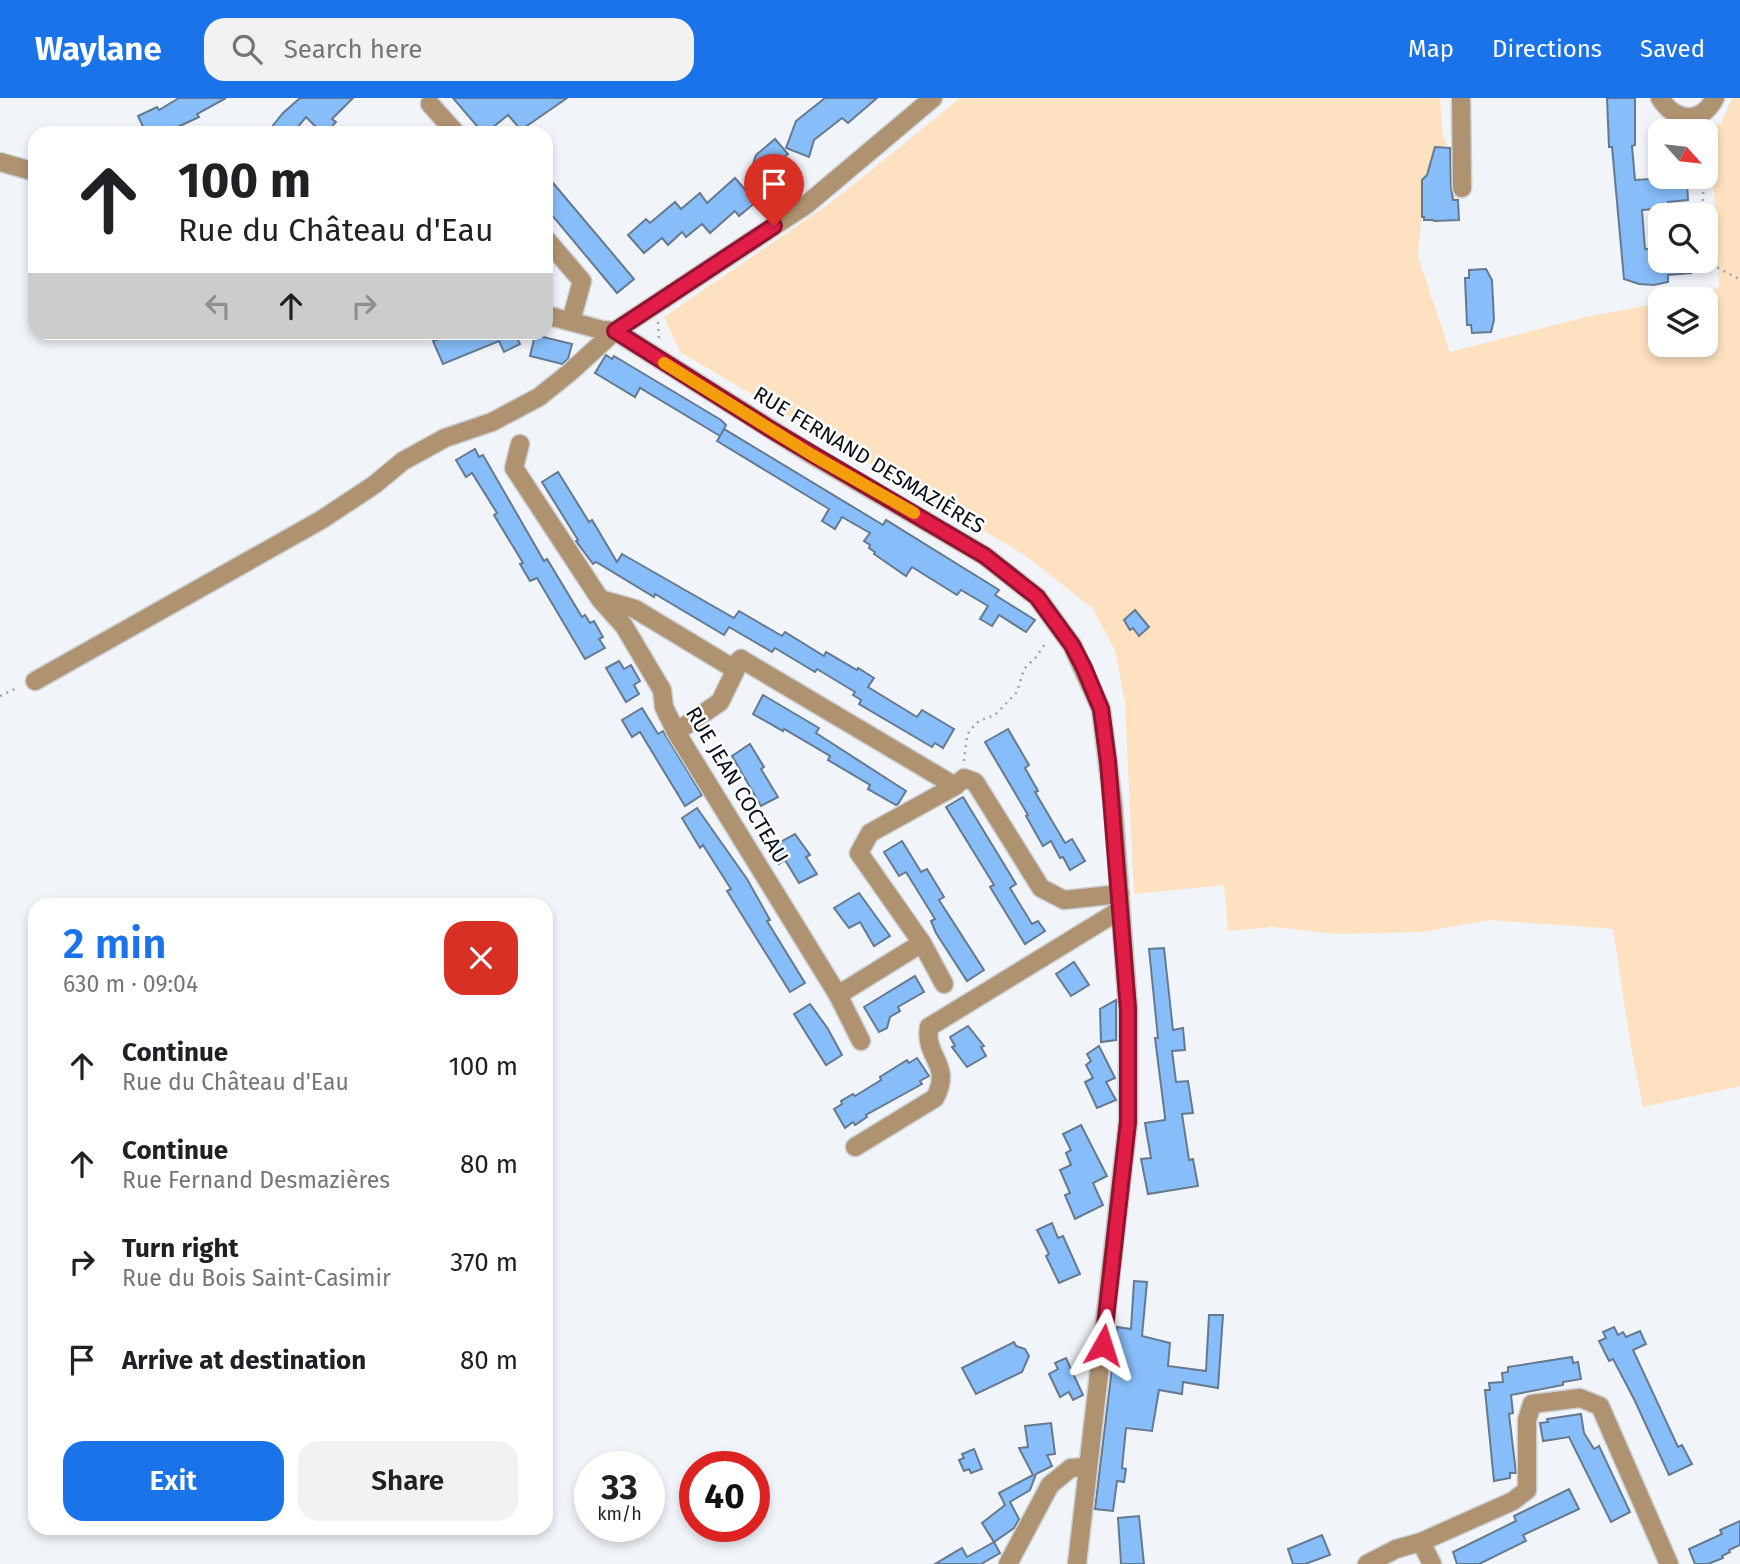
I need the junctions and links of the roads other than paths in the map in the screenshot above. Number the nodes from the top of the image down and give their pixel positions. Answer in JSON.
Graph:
{"nodes":[{"id":1,"x":933,"y":98,"type":"edge"},
{"id":2,"x":1461,"y":98,"type":"edge"},
{"id":3,"x":1660,"y":98,"type":"edge"},
{"id":4,"x":1715,"y":98,"type":"edge"},
{"id":5,"x":430,"y":104,"type":"dead end"},
{"id":6,"x":450,"y":126,"type":"edge"},
{"id":7,"x":0,"y":162,"type":"edge"},
{"id":8,"x":28,"y":170,"type":"edge"},
{"id":9,"x":1462,"y":188,"type":"dead end"},
{"id":10,"x":553,"y":247,"type":"edge"},
{"id":11,"x":553,"y":317,"type":"edge"},
{"id":12,"x":571,"y":321,"type":"junction"},
{"id":13,"x":615,"y":331,"type":"junction"},
{"id":14,"x":520,"y":444,"type":"dead end"},
{"id":15,"x":600,"y":599,"type":"junction"},
{"id":16,"x":741,"y":659,"type":"junction"},
{"id":17,"x":35,"y":681,"type":"road end"},
{"id":18,"x":676,"y":732,"type":"junction"},
{"id":19,"x":955,"y":786,"type":"junction"},
{"id":20,"x":1120,"y":902,"type":"junction"},
{"id":21,"x":922,"y":943,"type":"junction"},
{"id":22,"x":944,"y":984,"type":"dead end"},
{"id":23,"x":838,"y":995,"type":"junction"},
{"id":24,"x":861,"y":1041,"type":"dead end"},
{"id":25,"x":855,"y":1147,"type":"dead end"},
{"id":26,"x":1087,"y":1467,"type":"junction"},
{"id":27,"x":1421,"y":1542,"type":"junction"},
{"id":28,"x":1008,"y":1564,"type":"edge"},
{"id":29,"x":1077,"y":1564,"type":"edge"},
{"id":30,"x":1367,"y":1564,"type":"edge"},
{"id":31,"x":1432,"y":1564,"type":"edge"},
{"id":32,"x":1669,"y":1564,"type":"edge"}],
"edges":[{"from":1,"to":13,"type":"street"},
{"from":2,"to":9,"type":"street"},
{"from":3,"to":4,"type":"street"},
{"from":5,"to":6,"type":"street"},
{"from":7,"to":8,"type":"street"},
{"from":10,"to":12,"type":"street"},
{"from":11,"to":12,"type":"street","name":"RUE FERNAND DESMAZIÈRES"},
{"from":12,"to":13,"type":"street","name":"RUE FERNAND DESMAZIÈRES"},
{"from":13,"to":17,"type":"street"},
{"from":13,"to":20,"type":"street","name":"RUE FERNAND DESMAZIÈRES"},
{"from":14,"to":15,"type":"street","name":"RUE JEAN COCTEAU"},
{"from":15,"to":16,"type":"street"},
{"from":15,"to":18,"type":"street","name":"RUE JEAN COCTEAU"},
{"from":16,"to":18,"type":"street"},
{"from":16,"to":19,"type":"street"},
{"from":18,"to":23,"type":"street","name":"RUE JEAN COCTEAU"},
{"from":19,"to":20,"type":"street"},
{"from":19,"to":21,"type":"street"},
{"from":20,"to":25,"type":"street"},
{"from":20,"to":26,"type":"street","name":"RUE FERNAND DESMAZIÈRES"},
{"from":21,"to":22,"type":"street"},
{"from":21,"to":23,"type":"street"},
{"from":23,"to":24,"type":"street","name":"RUE JEAN COCTEAU"},
{"from":26,"to":28,"type":"street"},
{"from":26,"to":29,"type":"street","name":"RUE FERNAND DESMAZIÈRES"},
{"from":27,"to":30,"type":"street"},
{"from":27,"to":31,"type":"street"},
{"from":27,"to":32,"type":"street"}]}
